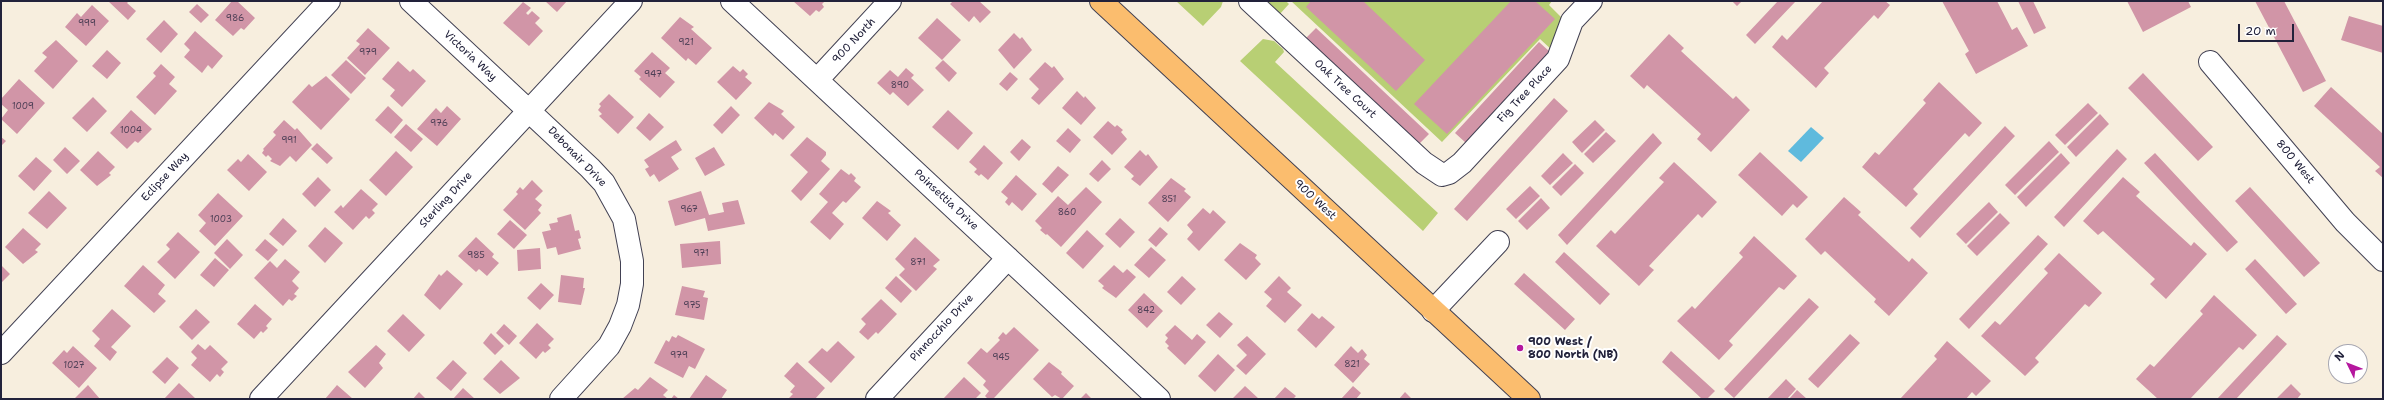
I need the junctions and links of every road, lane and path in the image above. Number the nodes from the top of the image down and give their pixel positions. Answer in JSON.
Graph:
{"nodes":[{"id":1,"x":329,"y":1,"type":"edge"},
{"id":2,"x":411,"y":1,"type":"edge"},
{"id":3,"x":631,"y":1,"type":"edge"},
{"id":4,"x":732,"y":1,"type":"edge"},
{"id":5,"x":890,"y":1,"type":"edge"},
{"id":6,"x":1101,"y":1,"type":"edge"},
{"id":7,"x":1250,"y":1,"type":"edge"},
{"id":8,"x":1591,"y":1,"type":"edge"},
{"id":9,"x":2210,"y":62,"type":"dead end"},
{"id":10,"x":817,"y":80,"type":"junction"},
{"id":11,"x":529,"y":111,"type":"junction"},
{"id":12,"x":1442,"y":175,"type":"joint"},
{"id":13,"x":1498,"y":242,"type":"dead end"},
{"id":14,"x":1008,"y":258,"type":"junction"},
{"id":15,"x":2383,"y":260,"type":"edge"},
{"id":16,"x":1434,"y":311,"type":"junction"},
{"id":17,"x":1,"y":353,"type":"edge"},
{"id":18,"x":1521,"y":397,"type":"edge"},
{"id":19,"x":261,"y":399,"type":"edge"},
{"id":20,"x":561,"y":399,"type":"edge"},
{"id":21,"x":877,"y":399,"type":"edge"},
{"id":22,"x":1159,"y":399,"type":"edge"}],
"edges":[{"from":1,"to":17,"type":"street","name":"Eclipse Way"},
{"from":2,"to":11,"type":"street","name":"Victoria Way"},
{"from":3,"to":11,"type":"street","name":"Sterling Drive"},
{"from":4,"to":10,"type":"street","name":"Poinsettia Drive"},
{"from":5,"to":10,"type":"street","name":"900 North"},
{"from":6,"to":16,"type":"main road","name":"900 West"},
{"from":7,"to":12,"type":"street","name":"Oak Tree Court"},
{"from":8,"to":12,"type":"street","name":"Fig Tree Place"},
{"from":9,"to":15,"type":"street","name":"800 West"},
{"from":10,"to":14,"type":"street","name":"Poinsettia Drive"},
{"from":11,"to":19,"type":"street","name":"Sterling Drive"},
{"from":11,"to":20,"type":"street","name":"Debonair Drive"},
{"from":13,"to":16,"type":"street"},
{"from":14,"to":21,"type":"street","name":"Pinnocchio Drive"},
{"from":14,"to":22,"type":"street","name":"Poinsettia Drive"},
{"from":16,"to":18,"type":"main road","name":"900 West"}]}
